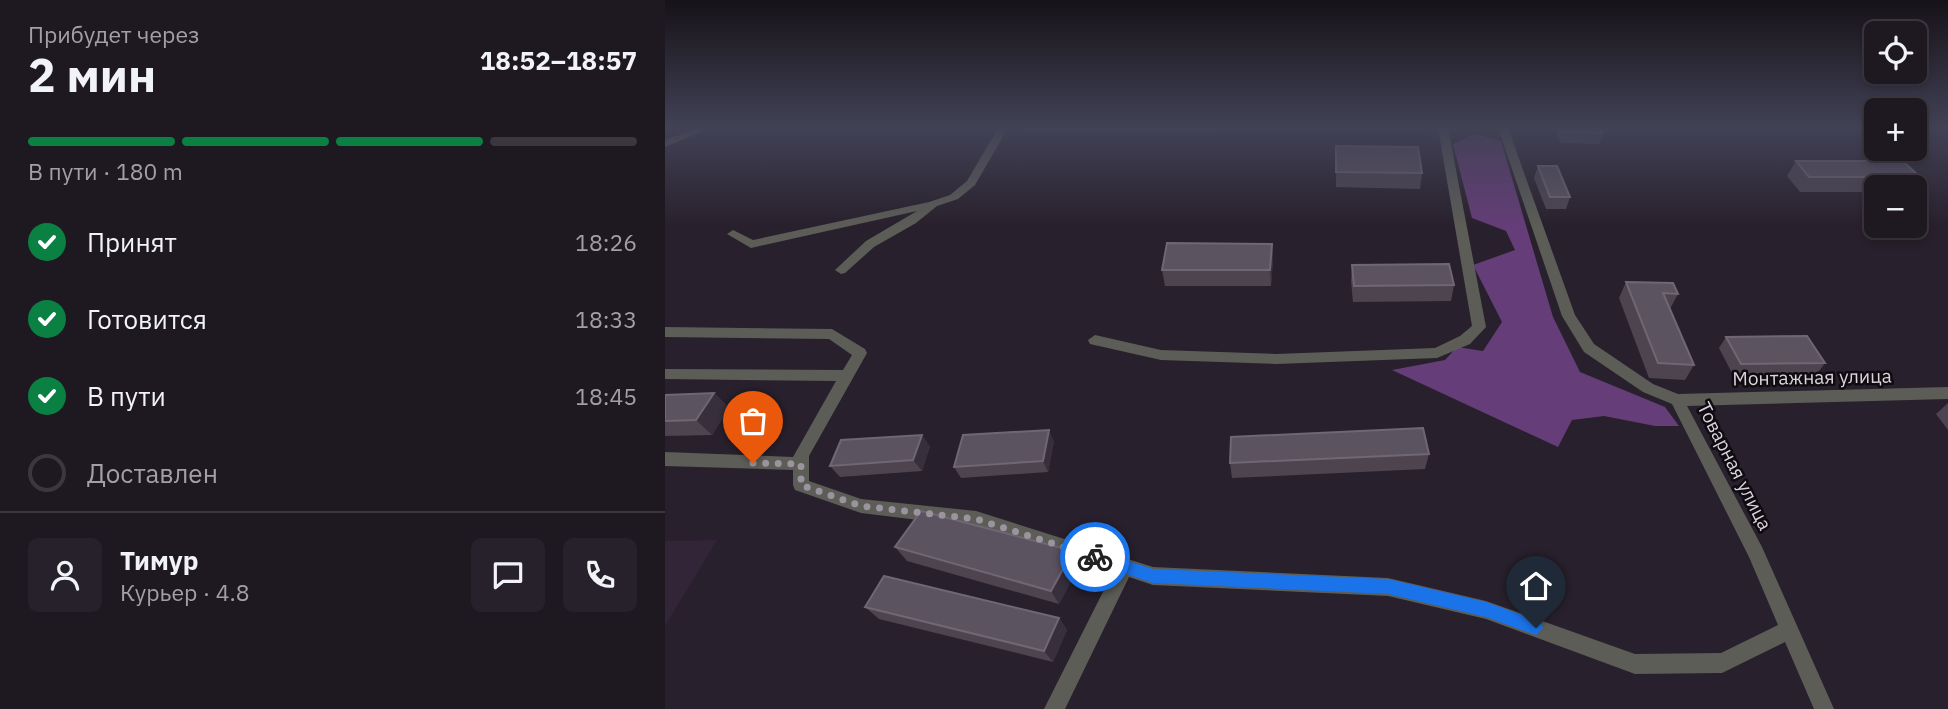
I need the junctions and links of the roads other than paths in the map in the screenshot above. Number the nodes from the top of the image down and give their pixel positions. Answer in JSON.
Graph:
{"nodes":[{"id":1,"x":984,"y":161,"type":"edge"},
{"id":2,"x":1449,"y":161,"type":"edge"},
{"id":3,"x":1515,"y":161,"type":"edge"},
{"id":4,"x":933,"y":204,"type":"junction"},
{"id":5,"x":733,"y":234,"type":"dead end"},
{"id":6,"x":841,"y":270,"type":"dead end"},
{"id":7,"x":665,"y":332,"type":"edge"},
{"id":8,"x":1095,"y":340,"type":"dead end"},
{"id":9,"x":665,"y":374,"type":"edge"},
{"id":10,"x":846,"y":376,"type":"junction"},
{"id":11,"x":1948,"y":393,"type":"edge"},
{"id":12,"x":1677,"y":400,"type":"junction"},
{"id":13,"x":665,"y":458,"type":"edge"},
{"id":14,"x":801,"y":464,"type":"junction"},
{"id":15,"x":1125,"y":567,"type":"junction"},
{"id":16,"x":1789,"y":630,"type":"junction"},
{"id":17,"x":1054,"y":709,"type":"edge"},
{"id":18,"x":1824,"y":709,"type":"edge"}],
"edges":[{"from":1,"to":4,"type":"street"},
{"from":2,"to":8,"type":"street"},
{"from":3,"to":12,"type":"street","name":"Товарная улица"},
{"from":4,"to":5,"type":"street"},
{"from":4,"to":6,"type":"street"},
{"from":7,"to":10,"type":"street"},
{"from":9,"to":10,"type":"street"},
{"from":10,"to":14,"type":"street"},
{"from":11,"to":12,"type":"street","name":"Монтажная улица"},
{"from":12,"to":16,"type":"street","name":"Товарная улица"},
{"from":13,"to":14,"type":"street"},
{"from":14,"to":15,"type":"street"},
{"from":15,"to":16,"type":"street"},
{"from":15,"to":17,"type":"street"},
{"from":16,"to":18,"type":"street","name":"Товарная улица"}]}
